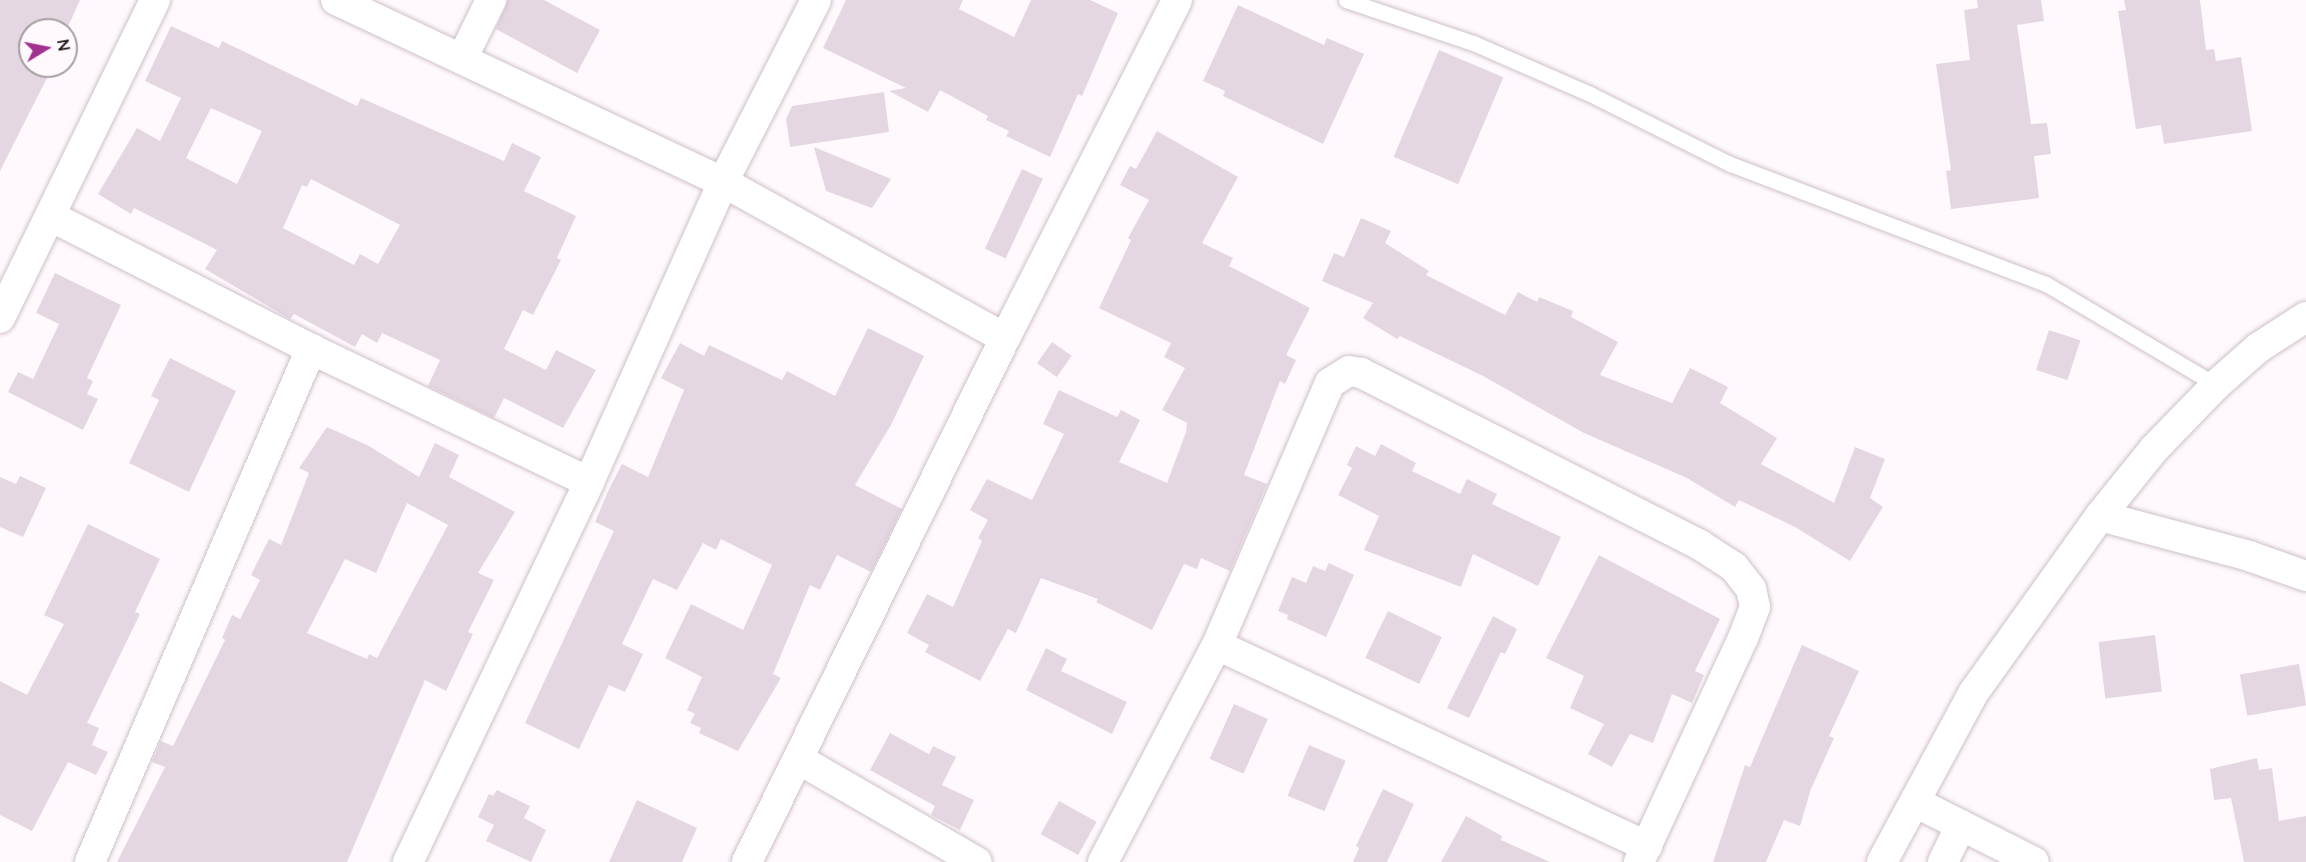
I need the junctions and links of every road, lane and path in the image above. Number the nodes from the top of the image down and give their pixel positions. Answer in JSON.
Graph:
{"nodes":[{"id":1,"x":155,"y":0,"type":"edge"},
{"id":2,"x":336,"y":0,"type":"edge"},
{"id":3,"x":491,"y":0,"type":"edge"},
{"id":4,"x":816,"y":0,"type":"edge"},
{"id":5,"x":1177,"y":0,"type":"edge"},
{"id":6,"x":1346,"y":0,"type":"edge"},
{"id":7,"x":462,"y":59,"type":"junction"},
{"id":8,"x":723,"y":182,"type":"junction"},
{"id":9,"x":52,"y":217,"type":"junction"},
{"id":10,"x":2306,"y":317,"type":"edge"},
{"id":11,"x":0,"y":318,"type":"edge"},
{"id":12,"x":1005,"y":338,"type":"junction"},
{"id":13,"x":311,"y":349,"type":"junction"},
{"id":14,"x":2216,"y":385,"type":"junction"},
{"id":15,"x":589,"y":482,"type":"junction"},
{"id":16,"x":2100,"y":516,"type":"junction"},
{"id":17,"x":2306,"y":576,"type":"edge"},
{"id":18,"x":1217,"y":645,"type":"junction"},
{"id":19,"x":800,"y":760,"type":"junction"},
{"id":20,"x":1914,"y":802,"type":"junction"},
{"id":21,"x":1960,"y":825,"type":"junction"},
{"id":22,"x":1643,"y":854,"type":"edge"},
{"id":23,"x":90,"y":862,"type":"edge"},
{"id":24,"x":408,"y":862,"type":"edge"},
{"id":25,"x":747,"y":862,"type":"edge"},
{"id":26,"x":977,"y":862,"type":"edge"},
{"id":27,"x":1103,"y":862,"type":"edge"},
{"id":28,"x":1882,"y":862,"type":"edge"},
{"id":29,"x":1943,"y":862,"type":"edge"},
{"id":30,"x":2034,"y":862,"type":"edge"}],
"edges":[{"from":1,"to":9,"type":"street"},
{"from":2,"to":7,"type":"street"},
{"from":3,"to":7,"type":"street"},
{"from":4,"to":8,"type":"street"},
{"from":5,"to":12,"type":"street"},
{"from":6,"to":14,"type":"lane"},
{"from":7,"to":8,"type":"street"},
{"from":8,"to":12,"type":"street"},
{"from":8,"to":15,"type":"street"},
{"from":9,"to":11,"type":"street"},
{"from":9,"to":13,"type":"street"},
{"from":10,"to":14,"type":"street"},
{"from":12,"to":19,"type":"street"},
{"from":13,"to":15,"type":"street"},
{"from":13,"to":23,"type":"street"},
{"from":14,"to":16,"type":"street"},
{"from":15,"to":24,"type":"street"},
{"from":16,"to":17,"type":"street"},
{"from":16,"to":20,"type":"street"},
{"from":18,"to":22,"type":"street"},
{"from":18,"to":22,"type":"street"},
{"from":18,"to":27,"type":"street"},
{"from":19,"to":25,"type":"street"},
{"from":19,"to":26,"type":"street"},
{"from":20,"to":21,"type":"street"},
{"from":20,"to":28,"type":"street"},
{"from":21,"to":29,"type":"street"},
{"from":21,"to":30,"type":"street"}]}
